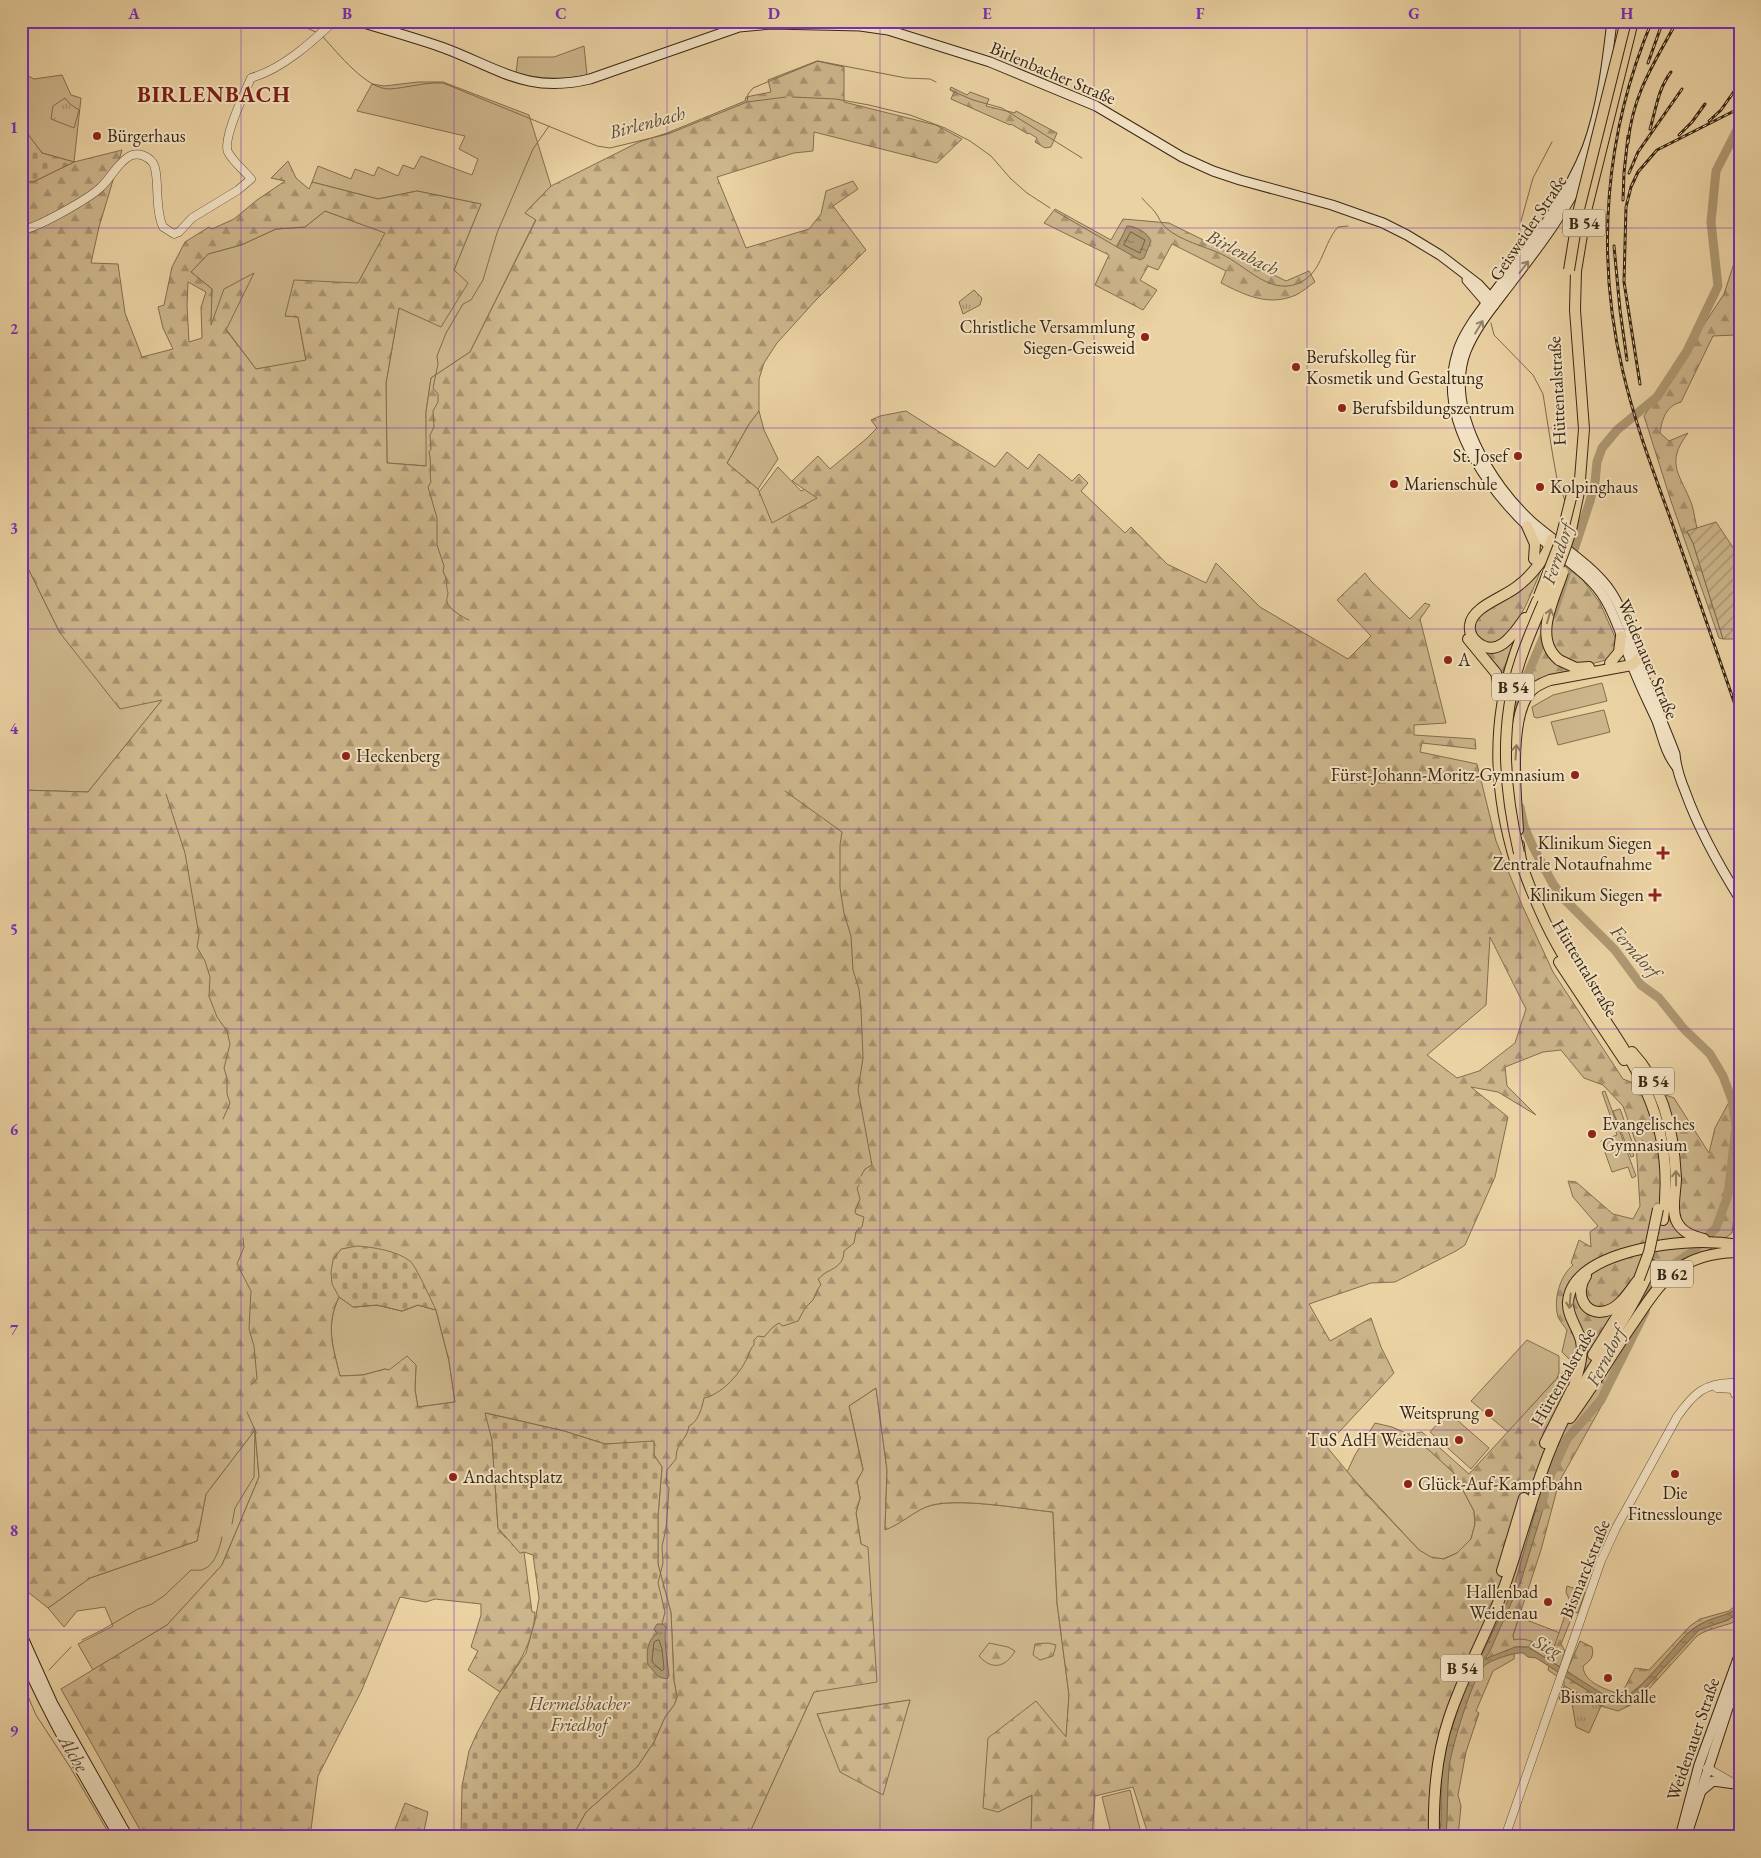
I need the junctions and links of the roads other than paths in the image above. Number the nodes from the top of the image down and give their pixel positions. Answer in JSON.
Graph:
{"nodes":[{"id":1,"x":334,"y":21,"type":"edge"},
{"id":2,"x":356,"y":21,"type":"edge"},
{"id":3,"x":1612,"y":21,"type":"edge"},
{"id":4,"x":1621,"y":21,"type":"edge"},
{"id":5,"x":1626,"y":21,"type":"edge"},
{"id":6,"x":1633,"y":21,"type":"edge"},
{"id":7,"x":21,"y":230,"type":"edge"},
{"id":8,"x":1457,"y":269,"type":"junction"},
{"id":9,"x":1504,"y":279,"type":"junction"},
{"id":10,"x":1478,"y":284,"type":"junction"},
{"id":11,"x":1490,"y":302,"type":"junction"},
{"id":12,"x":1528,"y":526,"type":"junction"},
{"id":13,"x":1571,"y":530,"type":"junction"},
{"id":14,"x":1549,"y":542,"type":"junction"},
{"id":15,"x":1534,"y":559,"type":"junction"},
{"id":16,"x":1578,"y":565,"type":"junction"},
{"id":17,"x":1537,"y":601,"type":"junction"},
{"id":18,"x":1621,"y":636,"type":"junction"},
{"id":19,"x":1633,"y":661,"type":"junction"},
{"id":20,"x":1610,"y":663,"type":"junction"},
{"id":21,"x":1502,"y":706,"type":"junction"},
{"id":22,"x":1519,"y":853,"type":"junction"},
{"id":23,"x":1740,"y":899,"type":"edge"},
{"id":24,"x":1619,"y":1039,"type":"junction"},
{"id":25,"x":1661,"y":1210,"type":"junction"},
{"id":26,"x":1719,"y":1242,"type":"junction"},
{"id":27,"x":1740,"y":1245,"type":"edge"},
{"id":28,"x":1740,"y":1251,"type":"edge"},
{"id":29,"x":1598,"y":1266,"type":"junction"},
{"id":30,"x":1639,"y":1279,"type":"junction"},
{"id":31,"x":1736,"y":1384,"type":"edge"},
{"id":32,"x":1574,"y":1386,"type":"junction"},
{"id":33,"x":1740,"y":1396,"type":"edge"},
{"id":34,"x":1553,"y":1441,"type":"junction"},
{"id":35,"x":21,"y":1633,"type":"edge"},
{"id":36,"x":21,"y":1653,"type":"edge"},
{"id":37,"x":1740,"y":1653,"type":"edge"},
{"id":38,"x":1740,"y":1671,"type":"edge"},
{"id":39,"x":1703,"y":1766,"type":"junction"},
{"id":40,"x":1737,"y":1786,"type":"edge"},
{"id":41,"x":1699,"y":1793,"type":"junction"},
{"id":42,"x":1687,"y":1820,"type":"junction"},
{"id":43,"x":119,"y":1837,"type":"edge"},
{"id":44,"x":128,"y":1837,"type":"edge"},
{"id":45,"x":1428,"y":1837,"type":"edge"},
{"id":46,"x":1434,"y":1837,"type":"edge"},
{"id":47,"x":1505,"y":1837,"type":"edge"},
{"id":48,"x":1680,"y":1837,"type":"edge"},
{"id":49,"x":1686,"y":1837,"type":"edge"}],
"edges":[{"from":1,"to":7,"type":"street"},
{"from":2,"to":8,"type":"main road","name":"Birlenbacher Straße"},
{"from":3,"to":9,"type":"main road","name":"Geisweider Straße"},
{"from":11,"to":4,"type":"main road","name":"Geisweider Straße","one_way":true},
{"from":5,"to":17,"type":"highway","name":"Hüttentalstraße","number":"B 54","bridge":true},
{"from":6,"to":13,"type":"highway","name":"Hüttentalstraße","number":"B 54"},
{"from":8,"to":10,"type":"main road","name":"Birlenbacher Straße"},
{"from":8,"to":11,"type":"main road","name":"Birlenbacher Straße"},
{"from":9,"to":10,"type":"main road"},
{"from":9,"to":11,"type":"main road","name":"Geisweider Straße"},
{"from":10,"to":11,"type":"main road","name":"Birlenbacher Straße"},
{"from":11,"to":12,"type":"main road","name":"Weidenauer Straße"},
{"from":14,"to":11,"type":"main road","name":"Weidenauer Straße","one_way":true},
{"from":12,"to":14,"type":"main road","name":"Weidenauer Straße"},
{"from":12,"to":15,"type":"highway"},
{"from":20,"to":13,"type":"highway","one_way":true,"bridge":true},
{"from":13,"to":22,"type":"highway","name":"Hüttentalstraße","number":"B 54","bridge":true},
{"from":14,"to":15,"type":"highway"},
{"from":14,"to":16,"type":"main road","name":"Weidenauer Straße"},
{"from":14,"to":17,"type":"highway"},
{"from":15,"to":21,"type":"highway"},
{"from":16,"to":18,"type":"main road","name":"Weidenauer Straße"},
{"from":16,"to":19,"type":"main road","name":"Weidenauer Straße"},
{"from":17,"to":21,"type":"highway","name":"Hüttentalstraße","number":"B 54"},
{"from":18,"to":19,"type":"main road","name":"Weidenauer Straße"},
{"from":18,"to":20,"type":"highway"},
{"from":19,"to":20,"type":"highway"},
{"from":22,"to":19,"type":"highway","one_way":true,"bridge":true},
{"from":19,"to":23,"type":"main road","name":"Weidenauer Straße"},
{"from":21,"to":25,"type":"highway","name":"Hüttentalstraße","number":"B 54"},
{"from":22,"to":24,"type":"highway","name":"Hüttentalstraße","number":"B 54"},
{"from":24,"to":25,"type":"highway","name":"Hüttentalstraße","number":"B 54"},
{"from":26,"to":24,"type":"highway","number":"B 54","one_way":true},
{"from":25,"to":30,"type":"highway","name":"Hüttentalstraße","number":"B 54","bridge":true},
{"from":25,"to":34,"type":"highway","name":"Hüttentalstraße","number":"B 54"},
{"from":26,"to":27,"type":"highway","number":"B 62"},
{"from":26,"to":29,"type":"highway","number":"B 62"},
{"from":28,"to":29,"type":"highway","number":"B 62"},
{"from":28,"to":34,"type":"highway","number":"B 62"},
{"from":29,"to":30,"type":"highway","number":"B 62"},
{"from":29,"to":32,"type":"highway","number":"B 54","one_way":true},
{"from":30,"to":32,"type":"highway","name":"Hüttentalstraße","number":"B 54"},
{"from":31,"to":33,"type":"street","name":"Bismarckstraße"},
{"from":31,"to":47,"type":"street","name":"Bismarckstraße"},
{"from":32,"to":45,"type":"highway","name":"Hüttentalstraße","number":"B 54"},
{"from":34,"to":46,"type":"highway","name":"Hüttentalstraße","number":"B 54"},
{"from":35,"to":44,"type":"main road"},
{"from":36,"to":43,"type":"main road"},
{"from":37,"to":39,"type":"main road","name":"Weidenauer Straße"},
{"from":38,"to":39,"type":"main road","name":"Weidenauer Straße"},
{"from":39,"to":40,"type":"street"},
{"from":39,"to":41,"type":"main road","name":"Weidenauer Straße"},
{"from":39,"to":42,"type":"main road","name":"Weidenauer Straße"},
{"from":40,"to":41,"type":"main road"},
{"from":41,"to":42,"type":"main road","name":"Weidenauer Straße"},
{"from":42,"to":48,"type":"main road","name":"Weidenauer Straße"},
{"from":42,"to":49,"type":"main road","name":"Weidenauer Straße"}]}
